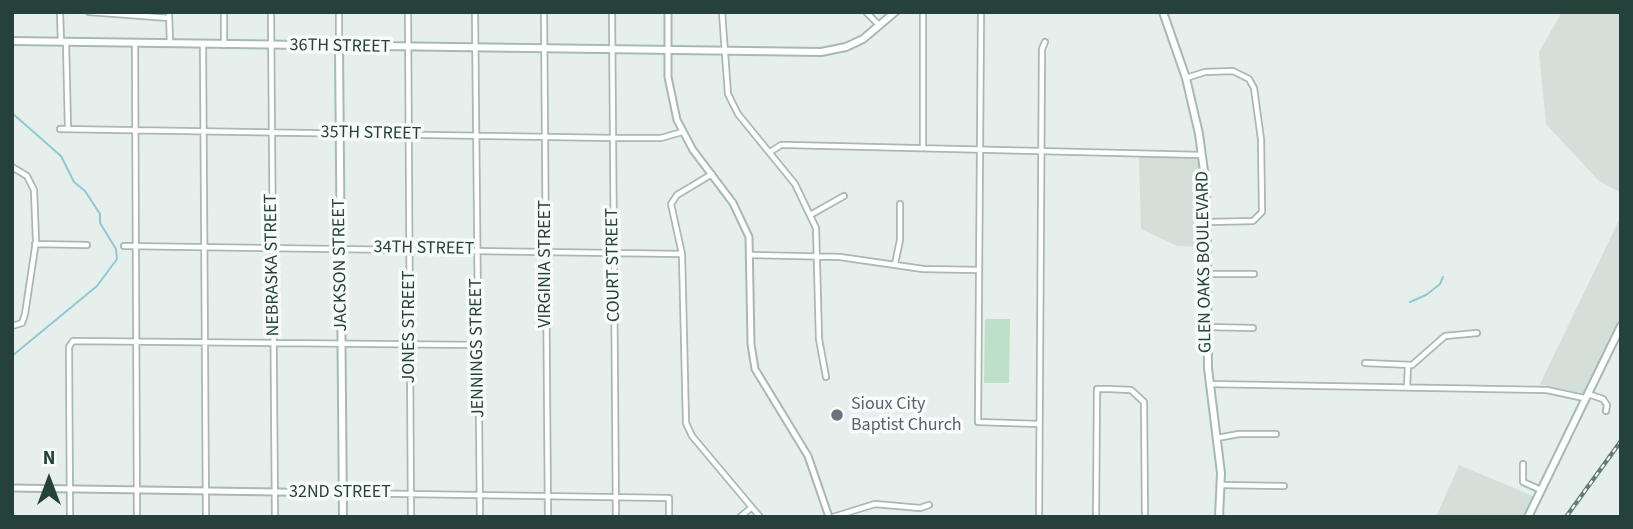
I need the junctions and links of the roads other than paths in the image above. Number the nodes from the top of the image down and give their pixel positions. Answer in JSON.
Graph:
{"nodes":[{"id":1,"x":60,"y":12,"type":"edge"},
{"id":2,"x":92,"y":12,"type":"edge"},
{"id":3,"x":224,"y":12,"type":"edge"},
{"id":4,"x":271,"y":12,"type":"edge"},
{"id":5,"x":339,"y":12,"type":"edge"},
{"id":6,"x":408,"y":12,"type":"edge"},
{"id":7,"x":475,"y":12,"type":"edge"},
{"id":8,"x":544,"y":12,"type":"edge"},
{"id":9,"x":612,"y":12,"type":"edge"},
{"id":10,"x":668,"y":12,"type":"edge"},
{"id":11,"x":722,"y":12,"type":"edge"},
{"id":12,"x":866,"y":12,"type":"edge"},
{"id":13,"x":895,"y":12,"type":"edge"},
{"id":14,"x":923,"y":12,"type":"edge"},
{"id":15,"x":981,"y":12,"type":"edge"},
{"id":16,"x":1163,"y":12,"type":"edge"},
{"id":17,"x":169,"y":15,"type":"edge"},
{"id":18,"x":880,"y":26,"type":"junction"},
{"id":19,"x":12,"y":41,"type":"edge"},
{"id":20,"x":1045,"y":41,"type":"dead end"},
{"id":21,"x":64,"y":42,"type":"junction"},
{"id":22,"x":135,"y":45,"type":"junction"},
{"id":23,"x":170,"y":45,"type":"junction"},
{"id":24,"x":202,"y":46,"type":"junction"},
{"id":25,"x":224,"y":46,"type":"junction"},
{"id":26,"x":271,"y":46,"type":"junction"},
{"id":27,"x":340,"y":47,"type":"junction"},
{"id":28,"x":408,"y":48,"type":"junction"},
{"id":29,"x":476,"y":48,"type":"junction"},
{"id":30,"x":544,"y":50,"type":"junction"},
{"id":31,"x":612,"y":50,"type":"junction"},
{"id":32,"x":668,"y":51,"type":"junction"},
{"id":33,"x":723,"y":51,"type":"junction"},
{"id":34,"x":1186,"y":78,"type":"junction"},
{"id":35,"x":60,"y":129,"type":"dead end"},
{"id":36,"x":68,"y":130,"type":"junction"},
{"id":37,"x":135,"y":130,"type":"junction"},
{"id":38,"x":203,"y":131,"type":"junction"},
{"id":39,"x":272,"y":132,"type":"junction"},
{"id":40,"x":682,"y":132,"type":"junction"},
{"id":41,"x":339,"y":134,"type":"junction"},
{"id":42,"x":408,"y":134,"type":"junction"},
{"id":43,"x":477,"y":136,"type":"junction"},
{"id":44,"x":545,"y":137,"type":"junction"},
{"id":45,"x":613,"y":138,"type":"junction"},
{"id":46,"x":923,"y":148,"type":"junction"},
{"id":47,"x":979,"y":149,"type":"junction"},
{"id":48,"x":1042,"y":150,"type":"junction"},
{"id":49,"x":770,"y":152,"type":"junction"},
{"id":50,"x":1202,"y":155,"type":"junction"},
{"id":51,"x":12,"y":167,"type":"edge"},
{"id":52,"x":712,"y":174,"type":"junction"},
{"id":53,"x":844,"y":196,"type":"dead end"},
{"id":54,"x":900,"y":204,"type":"dead end"},
{"id":55,"x":812,"y":214,"type":"junction"},
{"id":56,"x":1208,"y":222,"type":"junction"},
{"id":57,"x":35,"y":244,"type":"junction"},
{"id":58,"x":88,"y":245,"type":"dead end"},
{"id":59,"x":124,"y":246,"type":"dead end"},
{"id":60,"x":136,"y":246,"type":"junction"},
{"id":61,"x":203,"y":247,"type":"junction"},
{"id":62,"x":273,"y":247,"type":"junction"},
{"id":63,"x":341,"y":248,"type":"junction"},
{"id":64,"x":409,"y":250,"type":"junction"},
{"id":65,"x":478,"y":250,"type":"junction"},
{"id":66,"x":546,"y":251,"type":"junction"},
{"id":67,"x":614,"y":252,"type":"junction"},
{"id":68,"x":682,"y":254,"type":"junction"},
{"id":69,"x":751,"y":255,"type":"junction"},
{"id":70,"x":819,"y":256,"type":"junction"},
{"id":71,"x":895,"y":264,"type":"junction"},
{"id":72,"x":979,"y":270,"type":"junction"},
{"id":73,"x":1207,"y":274,"type":"junction"},
{"id":74,"x":1254,"y":274,"type":"dead end"},
{"id":75,"x":12,"y":326,"type":"edge"},
{"id":76,"x":1621,"y":326,"type":"edge"},
{"id":77,"x":1206,"y":327,"type":"junction"},
{"id":78,"x":1253,"y":328,"type":"dead end"},
{"id":79,"x":1477,"y":333,"type":"dead end"},
{"id":80,"x":136,"y":343,"type":"junction"},
{"id":81,"x":205,"y":343,"type":"junction"},
{"id":82,"x":273,"y":343,"type":"junction"},
{"id":83,"x":341,"y":343,"type":"junction"},
{"id":84,"x":410,"y":344,"type":"junction"},
{"id":85,"x":478,"y":345,"type":"junction"},
{"id":86,"x":1365,"y":363,"type":"dead end"},
{"id":87,"x":1408,"y":365,"type":"junction"},
{"id":88,"x":825,"y":377,"type":"dead end"},
{"id":89,"x":1209,"y":384,"type":"junction"},
{"id":90,"x":1407,"y":387,"type":"junction"},
{"id":91,"x":1586,"y":396,"type":"junction"},
{"id":92,"x":1606,"y":411,"type":"dead end"},
{"id":93,"x":1040,"y":424,"type":"junction"},
{"id":94,"x":1276,"y":434,"type":"dead end"},
{"id":95,"x":1216,"y":438,"type":"junction"},
{"id":96,"x":1523,"y":464,"type":"dead end"},
{"id":97,"x":1222,"y":485,"type":"junction"},
{"id":98,"x":1284,"y":486,"type":"dead end"},
{"id":99,"x":12,"y":488,"type":"edge"},
{"id":100,"x":69,"y":489,"type":"junction"},
{"id":101,"x":205,"y":490,"type":"junction"},
{"id":102,"x":1541,"y":490,"type":"junction"},
{"id":103,"x":137,"y":491,"type":"junction"},
{"id":104,"x":275,"y":493,"type":"junction"},
{"id":105,"x":343,"y":493,"type":"junction"},
{"id":106,"x":411,"y":494,"type":"junction"},
{"id":107,"x":480,"y":495,"type":"junction"},
{"id":108,"x":548,"y":496,"type":"junction"},
{"id":109,"x":615,"y":497,"type":"junction"},
{"id":110,"x":929,"y":505,"type":"dead end"},
{"id":111,"x":904,"y":507,"type":"junction"},
{"id":112,"x":751,"y":508,"type":"junction"},
{"id":113,"x":70,"y":517,"type":"edge"},
{"id":114,"x":137,"y":517,"type":"edge"},
{"id":115,"x":206,"y":517,"type":"edge"},
{"id":116,"x":275,"y":517,"type":"edge"},
{"id":117,"x":343,"y":517,"type":"edge"},
{"id":118,"x":411,"y":517,"type":"edge"},
{"id":119,"x":480,"y":517,"type":"edge"},
{"id":120,"x":548,"y":517,"type":"edge"},
{"id":121,"x":616,"y":517,"type":"edge"},
{"id":122,"x":669,"y":517,"type":"edge"},
{"id":123,"x":740,"y":517,"type":"edge"},
{"id":124,"x":760,"y":517,"type":"edge"},
{"id":125,"x":831,"y":517,"type":"edge"},
{"id":126,"x":904,"y":517,"type":"edge"},
{"id":127,"x":1039,"y":517,"type":"edge"},
{"id":128,"x":1096,"y":517,"type":"edge"},
{"id":129,"x":1145,"y":517,"type":"edge"},
{"id":130,"x":1219,"y":517,"type":"edge"},
{"id":131,"x":1528,"y":517,"type":"edge"}],
"edges":[{"from":1,"to":21,"type":"street"},
{"from":2,"to":17,"type":"street"},
{"from":3,"to":25,"type":"street"},
{"from":4,"to":26,"type":"street","name":"NEBRASKA STREET"},
{"from":5,"to":27,"type":"street","name":"JACKSON STREET"},
{"from":6,"to":28,"type":"street","name":"JONES STREET"},
{"from":7,"to":29,"type":"street","name":"JENNINGS STREET"},
{"from":8,"to":30,"type":"street","name":"VIRGINIA STREET"},
{"from":9,"to":31,"type":"street","name":"COURT STREET"},
{"from":10,"to":32,"type":"street"},
{"from":11,"to":33,"type":"street"},
{"from":12,"to":18,"type":"street"},
{"from":13,"to":18,"type":"main road","name":"36TH STREET"},
{"from":14,"to":46,"type":"street"},
{"from":15,"to":47,"type":"street"},
{"from":16,"to":34,"type":"main road","name":"GLEN OAKS BOULEVARD"},
{"from":17,"to":23,"type":"street"},
{"from":18,"to":33,"type":"main road","name":"36TH STREET"},
{"from":19,"to":21,"type":"main road","name":"36TH STREET"},
{"from":20,"to":48,"type":"street"},
{"from":21,"to":22,"type":"main road","name":"36TH STREET"},
{"from":21,"to":36,"type":"street"},
{"from":22,"to":23,"type":"main road","name":"36TH STREET"},
{"from":22,"to":37,"type":"street"},
{"from":23,"to":24,"type":"main road","name":"36TH STREET"},
{"from":24,"to":25,"type":"main road","name":"36TH STREET"},
{"from":24,"to":38,"type":"street"},
{"from":25,"to":26,"type":"main road","name":"36TH STREET"},
{"from":26,"to":27,"type":"main road","name":"36TH STREET"},
{"from":26,"to":39,"type":"street","name":"NEBRASKA STREET"},
{"from":27,"to":28,"type":"main road","name":"36TH STREET"},
{"from":27,"to":41,"type":"main road","name":"JACKSON STREET"},
{"from":28,"to":29,"type":"main road","name":"36TH STREET"},
{"from":28,"to":42,"type":"street","name":"JONES STREET"},
{"from":29,"to":30,"type":"main road","name":"36TH STREET"},
{"from":29,"to":43,"type":"street","name":"JENNINGS STREET"},
{"from":30,"to":31,"type":"main road","name":"36TH STREET"},
{"from":30,"to":44,"type":"street","name":"VIRGINIA STREET"},
{"from":31,"to":32,"type":"main road","name":"36TH STREET"},
{"from":31,"to":45,"type":"street","name":"COURT STREET"},
{"from":32,"to":33,"type":"main road","name":"36TH STREET"},
{"from":32,"to":40,"type":"street"},
{"from":33,"to":49,"type":"street"},
{"from":34,"to":50,"type":"main road","name":"GLEN OAKS BOULEVARD"},
{"from":34,"to":56,"type":"street"},
{"from":35,"to":36,"type":"street","name":"35TH STREET"},
{"from":36,"to":37,"type":"street","name":"35TH STREET"},
{"from":37,"to":38,"type":"street","name":"35TH STREET"},
{"from":37,"to":60,"type":"street"},
{"from":38,"to":39,"type":"street","name":"35TH STREET"},
{"from":38,"to":61,"type":"street"},
{"from":39,"to":41,"type":"street","name":"35TH STREET"},
{"from":39,"to":62,"type":"street","name":"NEBRASKA STREET"},
{"from":40,"to":45,"type":"street","name":"35TH STREET"},
{"from":40,"to":52,"type":"street"},
{"from":41,"to":42,"type":"street","name":"35TH STREET"},
{"from":41,"to":63,"type":"main road","name":"JACKSON STREET"},
{"from":42,"to":43,"type":"street","name":"35TH STREET"},
{"from":42,"to":64,"type":"street","name":"JONES STREET"},
{"from":43,"to":44,"type":"street","name":"35TH STREET"},
{"from":43,"to":65,"type":"street","name":"JENNINGS STREET"},
{"from":44,"to":45,"type":"street","name":"35TH STREET"},
{"from":44,"to":66,"type":"street","name":"VIRGINIA STREET"},
{"from":45,"to":67,"type":"street","name":"COURT STREET"},
{"from":46,"to":47,"type":"street"},
{"from":46,"to":49,"type":"street"},
{"from":47,"to":48,"type":"street"},
{"from":47,"to":72,"type":"street"},
{"from":48,"to":50,"type":"street"},
{"from":48,"to":93,"type":"street"},
{"from":49,"to":55,"type":"street"},
{"from":50,"to":56,"type":"main road","name":"GLEN OAKS BOULEVARD"},
{"from":51,"to":57,"type":"street"},
{"from":52,"to":68,"type":"street"},
{"from":52,"to":69,"type":"street"},
{"from":53,"to":55,"type":"street"},
{"from":54,"to":71,"type":"street"},
{"from":55,"to":70,"type":"street"},
{"from":56,"to":73,"type":"main road","name":"GLEN OAKS BOULEVARD"},
{"from":57,"to":58,"type":"street"},
{"from":57,"to":75,"type":"street"},
{"from":59,"to":60,"type":"street","name":"34TH STREET"},
{"from":60,"to":61,"type":"street","name":"34TH STREET"},
{"from":60,"to":80,"type":"street"},
{"from":61,"to":62,"type":"street","name":"34TH STREET"},
{"from":61,"to":81,"type":"street"},
{"from":62,"to":63,"type":"street","name":"34TH STREET"},
{"from":62,"to":82,"type":"street","name":"NEBRASKA STREET"},
{"from":63,"to":64,"type":"street","name":"34TH STREET"},
{"from":63,"to":83,"type":"main road","name":"JACKSON STREET"},
{"from":64,"to":65,"type":"street","name":"34TH STREET"},
{"from":64,"to":84,"type":"street","name":"JONES STREET"},
{"from":65,"to":66,"type":"street","name":"34TH STREET"},
{"from":65,"to":85,"type":"street","name":"JENNINGS STREET"},
{"from":66,"to":67,"type":"street","name":"34TH STREET"},
{"from":66,"to":108,"type":"street","name":"VIRGINIA STREET"},
{"from":67,"to":68,"type":"street","name":"34TH STREET"},
{"from":67,"to":109,"type":"street","name":"COURT STREET"},
{"from":68,"to":112,"type":"street"},
{"from":69,"to":70,"type":"street"},
{"from":69,"to":125,"type":"street"},
{"from":70,"to":71,"type":"street"},
{"from":70,"to":88,"type":"street"},
{"from":71,"to":72,"type":"street"},
{"from":72,"to":93,"type":"street"},
{"from":73,"to":74,"type":"street"},
{"from":73,"to":77,"type":"main road","name":"GLEN OAKS BOULEVARD"},
{"from":76,"to":91,"type":"main road"},
{"from":77,"to":78,"type":"street"},
{"from":77,"to":89,"type":"main road","name":"GLEN OAKS BOULEVARD"},
{"from":79,"to":87,"type":"street"},
{"from":80,"to":81,"type":"street"},
{"from":80,"to":100,"type":"street"},
{"from":80,"to":103,"type":"street"},
{"from":81,"to":82,"type":"street"},
{"from":81,"to":101,"type":"street"},
{"from":82,"to":83,"type":"street"},
{"from":82,"to":104,"type":"street","name":"NEBRASKA STREET"},
{"from":83,"to":84,"type":"street"},
{"from":83,"to":105,"type":"main road","name":"JACKSON STREET"},
{"from":84,"to":85,"type":"street"},
{"from":84,"to":106,"type":"street","name":"JONES STREET"},
{"from":85,"to":107,"type":"street","name":"JENNINGS STREET"},
{"from":86,"to":87,"type":"street"},
{"from":87,"to":90,"type":"street"},
{"from":89,"to":90,"type":"street"},
{"from":89,"to":95,"type":"main road","name":"GLEN OAKS BOULEVARD"},
{"from":90,"to":91,"type":"street"},
{"from":91,"to":92,"type":"street"},
{"from":91,"to":102,"type":"main road"},
{"from":93,"to":127,"type":"street"},
{"from":94,"to":95,"type":"street"},
{"from":95,"to":97,"type":"main road","name":"GLEN OAKS BOULEVARD"},
{"from":96,"to":102,"type":"street"},
{"from":97,"to":98,"type":"street"},
{"from":97,"to":130,"type":"main road","name":"GLEN OAKS BOULEVARD"},
{"from":99,"to":100,"type":"street","name":"32ND STREET"},
{"from":100,"to":103,"type":"street","name":"32ND STREET"},
{"from":100,"to":113,"type":"street"},
{"from":101,"to":103,"type":"street","name":"32ND STREET"},
{"from":101,"to":104,"type":"street","name":"32ND STREET"},
{"from":101,"to":115,"type":"street"},
{"from":102,"to":131,"type":"main road"},
{"from":103,"to":114,"type":"street"},
{"from":104,"to":105,"type":"street","name":"32ND STREET"},
{"from":104,"to":116,"type":"street","name":"NEBRASKA STREET"},
{"from":105,"to":106,"type":"street","name":"32ND STREET"},
{"from":105,"to":117,"type":"main road","name":"JACKSON STREET"},
{"from":106,"to":107,"type":"street","name":"32ND STREET"},
{"from":106,"to":118,"type":"street","name":"JONES STREET"},
{"from":107,"to":108,"type":"street","name":"32ND STREET"},
{"from":107,"to":119,"type":"street","name":"JENNINGS STREET"},
{"from":108,"to":109,"type":"street","name":"32ND STREET"},
{"from":108,"to":120,"type":"street","name":"VIRGINIA STREET"},
{"from":109,"to":121,"type":"street","name":"COURT STREET"},
{"from":109,"to":122,"type":"street","name":"32ND STREET"},
{"from":110,"to":111,"type":"street"},
{"from":111,"to":125,"type":"street"},
{"from":111,"to":126,"type":"street"},
{"from":112,"to":123,"type":"street"},
{"from":112,"to":124,"type":"street"},
{"from":128,"to":129,"type":"street"}]}
